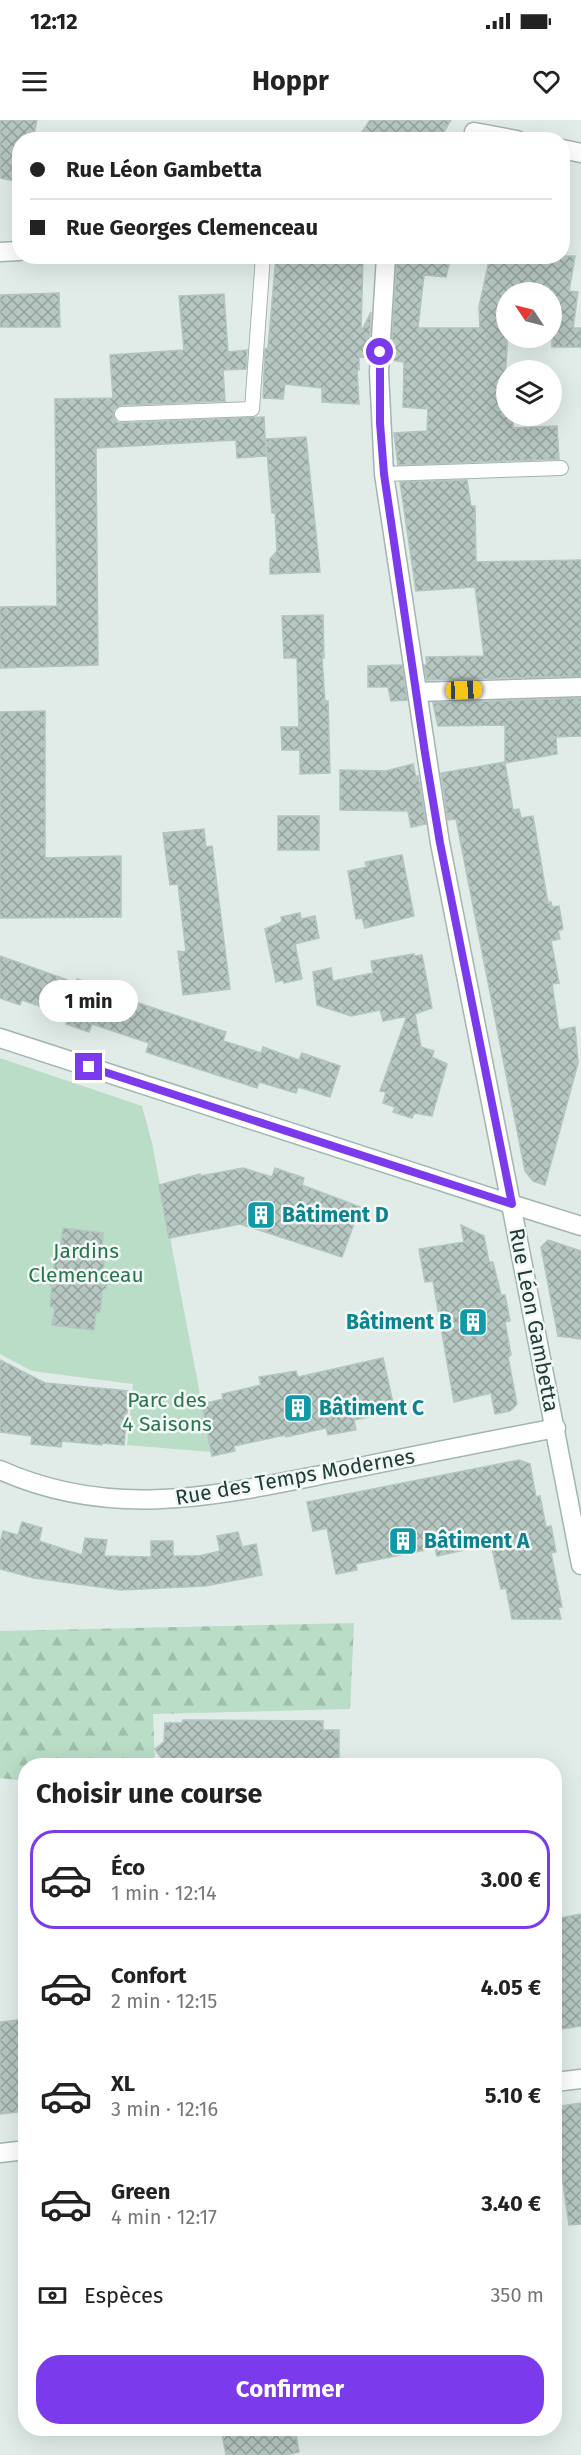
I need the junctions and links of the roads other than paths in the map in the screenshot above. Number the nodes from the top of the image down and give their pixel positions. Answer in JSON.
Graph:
{"nodes":[{"id":1,"x":262,"y":264,"type":"edge"},
{"id":2,"x":386,"y":264,"type":"edge"},
{"id":3,"x":122,"y":414,"type":"dead end"},
{"id":4,"x":561,"y":468,"type":"dead end"},
{"id":5,"x":384,"y":474,"type":"junction"},
{"id":6,"x":581,"y":687,"type":"edge"},
{"id":7,"x":418,"y":692,"type":"junction"},
{"id":8,"x":0,"y":1038,"type":"edge"},
{"id":9,"x":512,"y":1204,"type":"junction"},
{"id":10,"x":581,"y":1226,"type":"edge"},
{"id":11,"x":556,"y":1428,"type":"junction"},
{"id":12,"x":0,"y":1470,"type":"edge"},
{"id":13,"x":581,"y":1565,"type":"edge"},
{"id":14,"x":581,"y":2079,"type":"edge"},
{"id":15,"x":562,"y":2081,"type":"edge"},
{"id":16,"x":18,"y":2151,"type":"edge"},
{"id":17,"x":0,"y":2153,"type":"edge"}],
"edges":[{"from":1,"to":3,"type":"lane"},
{"from":2,"to":5,"type":"street","name":"Rue Léon Gambetta"},
{"from":4,"to":5,"type":"lane"},
{"from":5,"to":7,"type":"street","name":"Rue Léon Gambetta"},
{"from":6,"to":7,"type":"street"},
{"from":7,"to":9,"type":"street","name":"Rue Léon Gambetta"},
{"from":8,"to":9,"type":"street"},
{"from":9,"to":10,"type":"street"},
{"from":9,"to":11,"type":"street","name":"Rue Léon Gambetta"},
{"from":11,"to":12,"type":"street","name":"Rue des Temps Modernes"},
{"from":11,"to":13,"type":"street","name":"Rue Léon Gambetta"},
{"from":14,"to":15,"type":"street"},
{"from":16,"to":17,"type":"street"}]}
